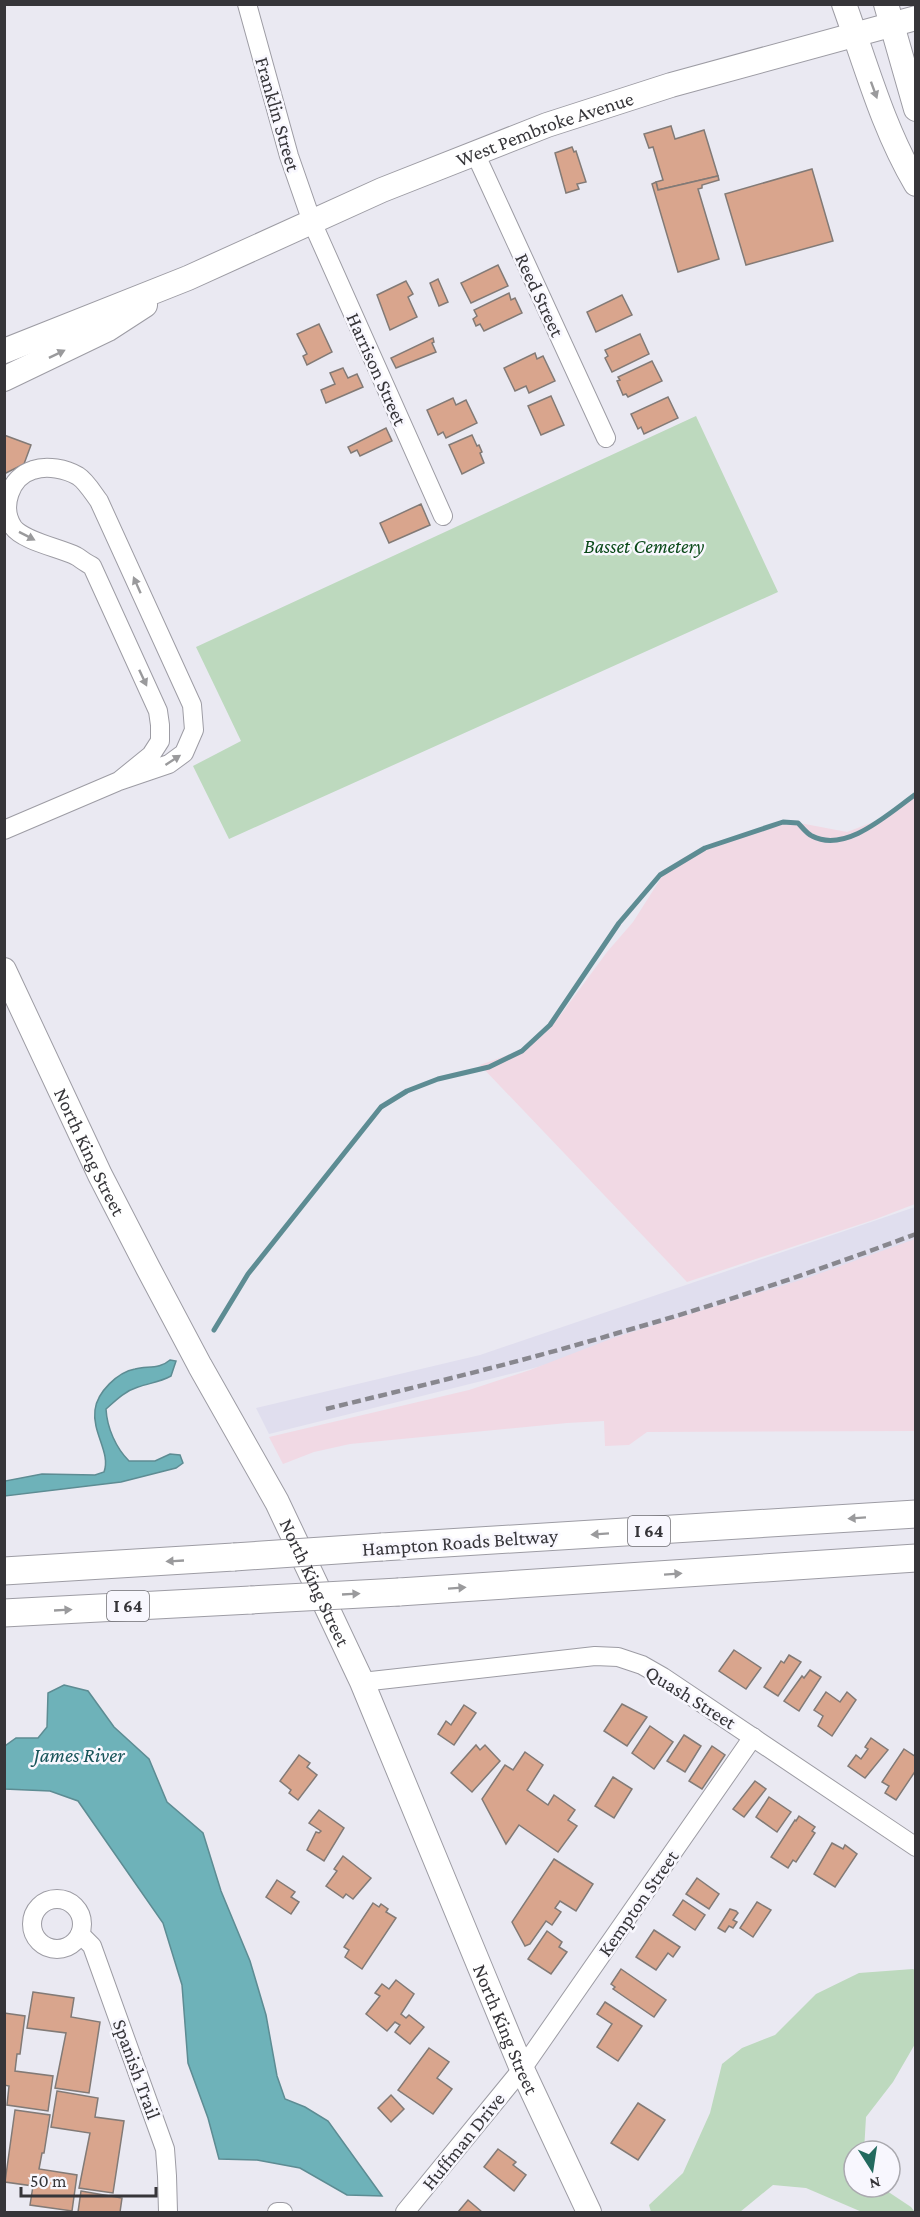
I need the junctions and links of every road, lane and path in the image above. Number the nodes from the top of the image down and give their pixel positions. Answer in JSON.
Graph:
{"nodes":[{"id":1,"x":247,"y":4,"type":"edge"},
{"id":2,"x":844,"y":4,"type":"edge"},
{"id":3,"x":889,"y":14,"type":"edge"},
{"id":4,"x":915,"y":18,"type":"edge"},
{"id":5,"x":855,"y":35,"type":"junction"},
{"id":6,"x":915,"y":109,"type":"edge"},
{"id":7,"x":475,"y":153,"type":"junction"},
{"id":8,"x":915,"y":184,"type":"edge"},
{"id":9,"x":312,"y":222,"type":"junction"},
{"id":10,"x":188,"y":278,"type":"junction"},
{"id":11,"x":4,"y":351,"type":"edge"},
{"id":12,"x":4,"y":379,"type":"edge"},
{"id":13,"x":606,"y":438,"type":"dead end"},
{"id":14,"x":443,"y":516,"type":"dead end"},
{"id":15,"x":119,"y":781,"type":"junction"},
{"id":16,"x":4,"y":830,"type":"edge"},
{"id":17,"x":4,"y":970,"type":"edge"},
{"id":18,"x":915,"y":1514,"type":"edge"},
{"id":19,"x":915,"y":1558,"type":"edge"},
{"id":20,"x":4,"y":1571,"type":"edge"},
{"id":21,"x":4,"y":1613,"type":"edge"},
{"id":22,"x":362,"y":1682,"type":"junction"},
{"id":23,"x":753,"y":1737,"type":"junction"},
{"id":24,"x":915,"y":1847,"type":"edge"},
{"id":25,"x":80,"y":1934,"type":"dead end"},
{"id":26,"x":522,"y":2069,"type":"junction"},
{"id":27,"x":168,"y":2212,"type":"edge"},
{"id":28,"x":276,"y":2212,"type":"edge"},
{"id":29,"x":283,"y":2212,"type":"edge"},
{"id":30,"x":405,"y":2212,"type":"edge"},
{"id":31,"x":589,"y":2212,"type":"edge"}],
"edges":[{"from":1,"to":9,"type":"street","name":"Franklin Street"},
{"from":2,"to":5,"type":"main road"},
{"from":3,"to":4,"type":"main road","name":"West Pembroke Avenue"},
{"from":3,"to":5,"type":"main road","name":"West Pembroke Avenue"},
{"from":3,"to":6,"type":"main road"},
{"from":5,"to":7,"type":"main road","name":"West Pembroke Avenue"},
{"from":5,"to":8,"type":"main road","one_way":true},
{"from":7,"to":9,"type":"main road","name":"West Pembroke Avenue"},
{"from":7,"to":13,"type":"street","name":"Reed Street"},
{"from":9,"to":10,"type":"main road","name":"West Pembroke Avenue"},
{"from":9,"to":14,"type":"street","name":"Harrison Street"},
{"from":10,"to":11,"type":"main road","name":"West Pembroke Avenue"},
{"from":12,"to":10,"type":"main road","name":"West Pembroke Avenue","one_way":true},
{"from":15,"to":15,"type":"street","one_way":true},
{"from":15,"to":16,"type":"street"},
{"from":17,"to":22,"type":"main road","name":"North King Street"},
{"from":18,"to":20,"type":"highway","name":"Hampton Roads Beltway","number":"I 64","one_way":true,"bridge":true},
{"from":21,"to":19,"type":"highway","number":"I 64","one_way":true,"bridge":true},
{"from":22,"to":23,"type":"street","name":"Quash Street"},
{"from":22,"to":26,"type":"main road","name":"North King Street"},
{"from":23,"to":24,"type":"street","name":"Quash Street"},
{"from":23,"to":26,"type":"street","name":"Kempton Street"},
{"from":25,"to":27,"type":"street","name":"Spanish Trail"},
{"from":26,"to":30,"type":"street","name":"Huffman Drive"},
{"from":26,"to":31,"type":"main road","name":"North King Street"},
{"from":28,"to":29,"type":"street"}]}
